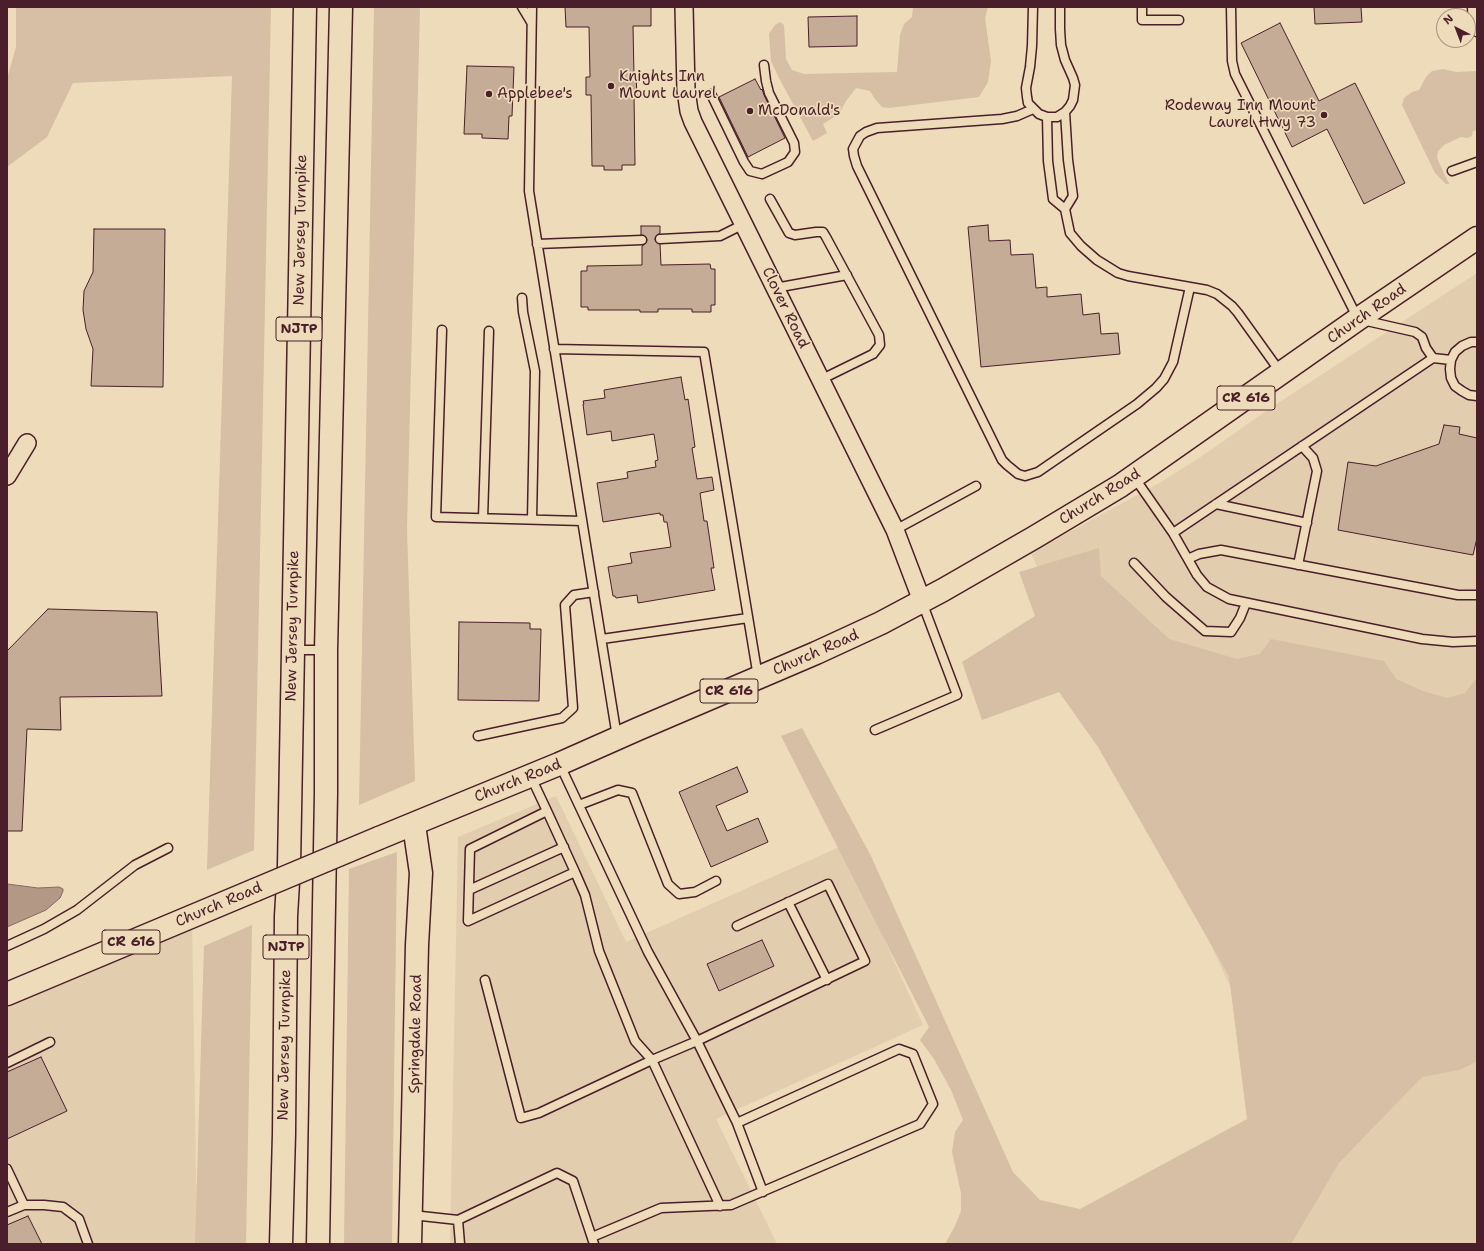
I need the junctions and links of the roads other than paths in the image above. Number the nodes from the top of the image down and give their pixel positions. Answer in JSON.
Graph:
{"nodes":[{"id":1,"x":305,"y":7,"type":"edge"},
{"id":2,"x":341,"y":7,"type":"edge"},
{"id":3,"x":522,"y":7,"type":"edge"},
{"id":4,"x":532,"y":7,"type":"edge"},
{"id":5,"x":684,"y":7,"type":"edge"},
{"id":6,"x":1033,"y":7,"type":"edge"},
{"id":7,"x":1060,"y":7,"type":"edge"},
{"id":8,"x":1142,"y":7,"type":"edge"},
{"id":9,"x":1231,"y":7,"type":"edge"},
{"id":10,"x":1472,"y":7,"type":"edge"},
{"id":11,"x":1179,"y":20,"type":"dead end"},
{"id":12,"x":532,"y":23,"type":"junction"},
{"id":13,"x":1477,"y":32,"type":"edge"},
{"id":14,"x":764,"y":65,"type":"dead end"},
{"id":15,"x":711,"y":94,"type":"dead end"},
{"id":16,"x":1033,"y":109,"type":"junction"},
{"id":17,"x":1065,"y":112,"type":"junction"},
{"id":18,"x":1047,"y":117,"type":"junction"},
{"id":19,"x":1477,"y":162,"type":"edge"},
{"id":20,"x":1452,"y":170,"type":"dead end"},
{"id":21,"x":770,"y":199,"type":"dead end"},
{"id":22,"x":1065,"y":209,"type":"junction"},
{"id":23,"x":744,"y":224,"type":"junction"},
{"id":24,"x":1477,"y":238,"type":"edge"},
{"id":25,"x":660,"y":239,"type":"dead end"},
{"id":26,"x":642,"y":240,"type":"dead end"},
{"id":27,"x":537,"y":244,"type":"junction"},
{"id":28,"x":847,"y":275,"type":"junction"},
{"id":29,"x":1190,"y":287,"type":"junction"},
{"id":30,"x":775,"y":288,"type":"junction"},
{"id":31,"x":522,"y":298,"type":"dead end"},
{"id":32,"x":1358,"y":319,"type":"junction"},
{"id":33,"x":442,"y":330,"type":"dead end"},
{"id":34,"x":489,"y":331,"type":"dead end"},
{"id":35,"x":1477,"y":342,"type":"edge"},
{"id":36,"x":554,"y":349,"type":"junction"},
{"id":37,"x":1433,"y":358,"type":"junction"},
{"id":38,"x":1451,"y":360,"type":"junction"},
{"id":39,"x":1281,"y":374,"type":"junction"},
{"id":40,"x":820,"y":380,"type":"junction"},
{"id":41,"x":1477,"y":396,"type":"edge"},
{"id":42,"x":27,"y":442,"type":"dead end"},
{"id":43,"x":1302,"y":446,"type":"junction"},
{"id":44,"x":7,"y":476,"type":"edge"},
{"id":45,"x":1134,"y":476,"type":"junction"},
{"id":46,"x":976,"y":486,"type":"dead end"},
{"id":47,"x":1216,"y":504,"type":"junction"},
{"id":48,"x":484,"y":518,"type":"junction"},
{"id":49,"x":532,"y":519,"type":"junction"},
{"id":50,"x":582,"y":521,"type":"junction"},
{"id":51,"x":1306,"y":522,"type":"junction"},
{"id":52,"x":895,"y":530,"type":"junction"},
{"id":53,"x":1173,"y":533,"type":"junction"},
{"id":54,"x":1188,"y":559,"type":"junction"},
{"id":55,"x":1134,"y":563,"type":"dead end"},
{"id":56,"x":1298,"y":565,"type":"junction"},
{"id":57,"x":594,"y":592,"type":"junction"},
{"id":58,"x":1477,"y":595,"type":"edge"},
{"id":59,"x":922,"y":601,"type":"junction"},
{"id":60,"x":1246,"y":603,"type":"junction"},
{"id":61,"x":748,"y":618,"type":"junction"},
{"id":62,"x":602,"y":639,"type":"junction"},
{"id":63,"x":1477,"y":641,"type":"edge"},
{"id":64,"x":292,"y":650,"type":"junction"},
{"id":65,"x":326,"y":650,"type":"junction"},
{"id":66,"x":758,"y":678,"type":"junction"},
{"id":67,"x":875,"y":730,"type":"dead end"},
{"id":68,"x":478,"y":736,"type":"dead end"},
{"id":69,"x":618,"y":738,"type":"junction"},
{"id":70,"x":559,"y":764,"type":"junction"},
{"id":71,"x":531,"y":776,"type":"junction"},
{"id":72,"x":579,"y":805,"type":"junction"},
{"id":73,"x":547,"y":811,"type":"junction"},
{"id":74,"x":414,"y":824,"type":"junction"},
{"id":75,"x":564,"y":847,"type":"junction"},
{"id":76,"x":168,"y":848,"type":"dead end"},
{"id":77,"x":575,"y":872,"type":"junction"},
{"id":78,"x":716,"y":881,"type":"dead end"},
{"id":79,"x":469,"y":890,"type":"junction"},
{"id":80,"x":788,"y":902,"type":"junction"},
{"id":81,"x":737,"y":926,"type":"dead end"},
{"id":82,"x":7,"y":946,"type":"edge"},
{"id":83,"x":485,"y":980,"type":"dead end"},
{"id":84,"x":827,"y":980,"type":"junction"},
{"id":85,"x":7,"y":994,"type":"edge"},
{"id":86,"x":697,"y":1041,"type":"junction"},
{"id":87,"x":50,"y":1042,"type":"dead end"},
{"id":88,"x":652,"y":1060,"type":"junction"},
{"id":89,"x":7,"y":1063,"type":"edge"},
{"id":90,"x":736,"y":1123,"type":"junction"},
{"id":91,"x":7,"y":1169,"type":"edge"},
{"id":92,"x":762,"y":1192,"type":"junction"},
{"id":93,"x":24,"y":1205,"type":"junction"},
{"id":94,"x":720,"y":1206,"type":"junction"},
{"id":95,"x":7,"y":1212,"type":"edge"},
{"id":96,"x":411,"y":1215,"type":"junction"},
{"id":97,"x":458,"y":1220,"type":"junction"},
{"id":98,"x":593,"y":1240,"type":"edge"},
{"id":99,"x":88,"y":1244,"type":"edge"},
{"id":100,"x":282,"y":1244,"type":"edge"},
{"id":101,"x":318,"y":1244,"type":"edge"},
{"id":102,"x":410,"y":1244,"type":"edge"},
{"id":103,"x":460,"y":1244,"type":"edge"}],
"edges":[{"from":1,"to":64,"type":"main road","name":"New Jersey Turnpike","number":"NJTP"},
{"from":2,"to":65,"type":"main road","number":"NJTP"},
{"from":3,"to":12,"type":"lane"},
{"from":4,"to":12,"type":"lane"},
{"from":5,"to":23,"type":"street","name":"Clover Road"},
{"from":6,"to":16,"type":"lane"},
{"from":7,"to":17,"type":"lane"},
{"from":8,"to":11,"type":"lane"},
{"from":9,"to":32,"type":"lane"},
{"from":10,"to":13,"type":"lane"},
{"from":12,"to":27,"type":"lane"},
{"from":14,"to":15,"type":"lane"},
{"from":16,"to":18,"type":"lane"},
{"from":16,"to":29,"type":"lane"},
{"from":17,"to":18,"type":"lane"},
{"from":17,"to":22,"type":"lane"},
{"from":18,"to":22,"type":"lane"},
{"from":19,"to":20,"type":"lane"},
{"from":21,"to":28,"type":"lane"},
{"from":22,"to":29,"type":"lane"},
{"from":23,"to":25,"type":"lane"},
{"from":23,"to":30,"type":"street","name":"Clover Road"},
{"from":24,"to":32,"type":"main road","name":"Church Road","number":"CR 616"},
{"from":26,"to":27,"type":"lane"},
{"from":27,"to":36,"type":"lane"},
{"from":28,"to":30,"type":"lane"},
{"from":28,"to":40,"type":"lane"},
{"from":29,"to":39,"type":"lane"},
{"from":30,"to":40,"type":"street","name":"Clover Road"},
{"from":31,"to":49,"type":"lane"},
{"from":32,"to":37,"type":"lane"},
{"from":32,"to":39,"type":"main road","name":"Church Road","number":"CR 616"},
{"from":33,"to":48,"type":"lane"},
{"from":34,"to":48,"type":"lane"},
{"from":35,"to":38,"type":"lane"},
{"from":36,"to":50,"type":"lane"},
{"from":36,"to":61,"type":"lane"},
{"from":37,"to":38,"type":"lane"},
{"from":37,"to":43,"type":"lane"},
{"from":38,"to":41,"type":"lane"},
{"from":39,"to":45,"type":"main road","name":"Church Road","number":"CR 616"},
{"from":40,"to":52,"type":"street","name":"Clover Road"},
{"from":42,"to":44,"type":"street"},
{"from":43,"to":47,"type":"lane"},
{"from":43,"to":51,"type":"lane"},
{"from":45,"to":53,"type":"lane"},
{"from":45,"to":59,"type":"main road","name":"Church Road","number":"CR 616"},
{"from":46,"to":52,"type":"lane"},
{"from":47,"to":51,"type":"lane"},
{"from":47,"to":53,"type":"lane"},
{"from":48,"to":49,"type":"lane"},
{"from":49,"to":50,"type":"lane"},
{"from":50,"to":57,"type":"lane"},
{"from":51,"to":56,"type":"lane"},
{"from":52,"to":59,"type":"street","name":"Clover Road"},
{"from":53,"to":54,"type":"lane"},
{"from":54,"to":56,"type":"lane"},
{"from":54,"to":60,"type":"lane"},
{"from":55,"to":60,"type":"lane"},
{"from":56,"to":58,"type":"lane"},
{"from":57,"to":62,"type":"lane"},
{"from":57,"to":68,"type":"lane"},
{"from":59,"to":66,"type":"main road","name":"Church Road","number":"CR 616"},
{"from":59,"to":67,"type":"lane"},
{"from":60,"to":63,"type":"lane"},
{"from":61,"to":62,"type":"lane"},
{"from":61,"to":66,"type":"lane"},
{"from":62,"to":69,"type":"lane"},
{"from":64,"to":65,"type":"lane"},
{"from":64,"to":100,"type":"main road","name":"New Jersey Turnpike","number":"NJTP"},
{"from":65,"to":101,"type":"main road","number":"NJTP"},
{"from":66,"to":69,"type":"main road","name":"Church Road","number":"CR 616"},
{"from":69,"to":70,"type":"main road","name":"Church Road","number":"CR 616"},
{"from":70,"to":71,"type":"main road","name":"Church Road","number":"CR 616"},
{"from":70,"to":72,"type":"lane"},
{"from":71,"to":73,"type":"lane"},
{"from":71,"to":74,"type":"main road","name":"Church Road","number":"CR 616"},
{"from":72,"to":78,"type":"lane"},
{"from":72,"to":86,"type":"lane"},
{"from":73,"to":75,"type":"lane"},
{"from":73,"to":79,"type":"lane"},
{"from":74,"to":85,"type":"main road","name":"Church Road","number":"CR 616","bridge":true},
{"from":74,"to":96,"type":"main road","name":"Springdale Road"},
{"from":75,"to":77,"type":"lane"},
{"from":75,"to":79,"type":"lane"},
{"from":76,"to":82,"type":"lane"},
{"from":77,"to":79,"type":"lane"},
{"from":77,"to":88,"type":"lane"},
{"from":80,"to":81,"type":"lane"},
{"from":80,"to":84,"type":"lane"},
{"from":80,"to":84,"type":"lane"},
{"from":83,"to":88,"type":"lane"},
{"from":84,"to":86,"type":"lane"},
{"from":86,"to":88,"type":"lane"},
{"from":86,"to":90,"type":"lane"},
{"from":87,"to":89,"type":"lane"},
{"from":88,"to":94,"type":"lane"},
{"from":90,"to":92,"type":"lane"},
{"from":90,"to":92,"type":"lane"},
{"from":91,"to":93,"type":"lane"},
{"from":92,"to":94,"type":"lane"},
{"from":93,"to":95,"type":"lane"},
{"from":93,"to":99,"type":"lane"},
{"from":94,"to":98,"type":"lane"},
{"from":96,"to":97,"type":"lane"},
{"from":96,"to":102,"type":"main road","name":"Springdale Road"},
{"from":97,"to":98,"type":"lane"},
{"from":97,"to":103,"type":"lane"}]}
